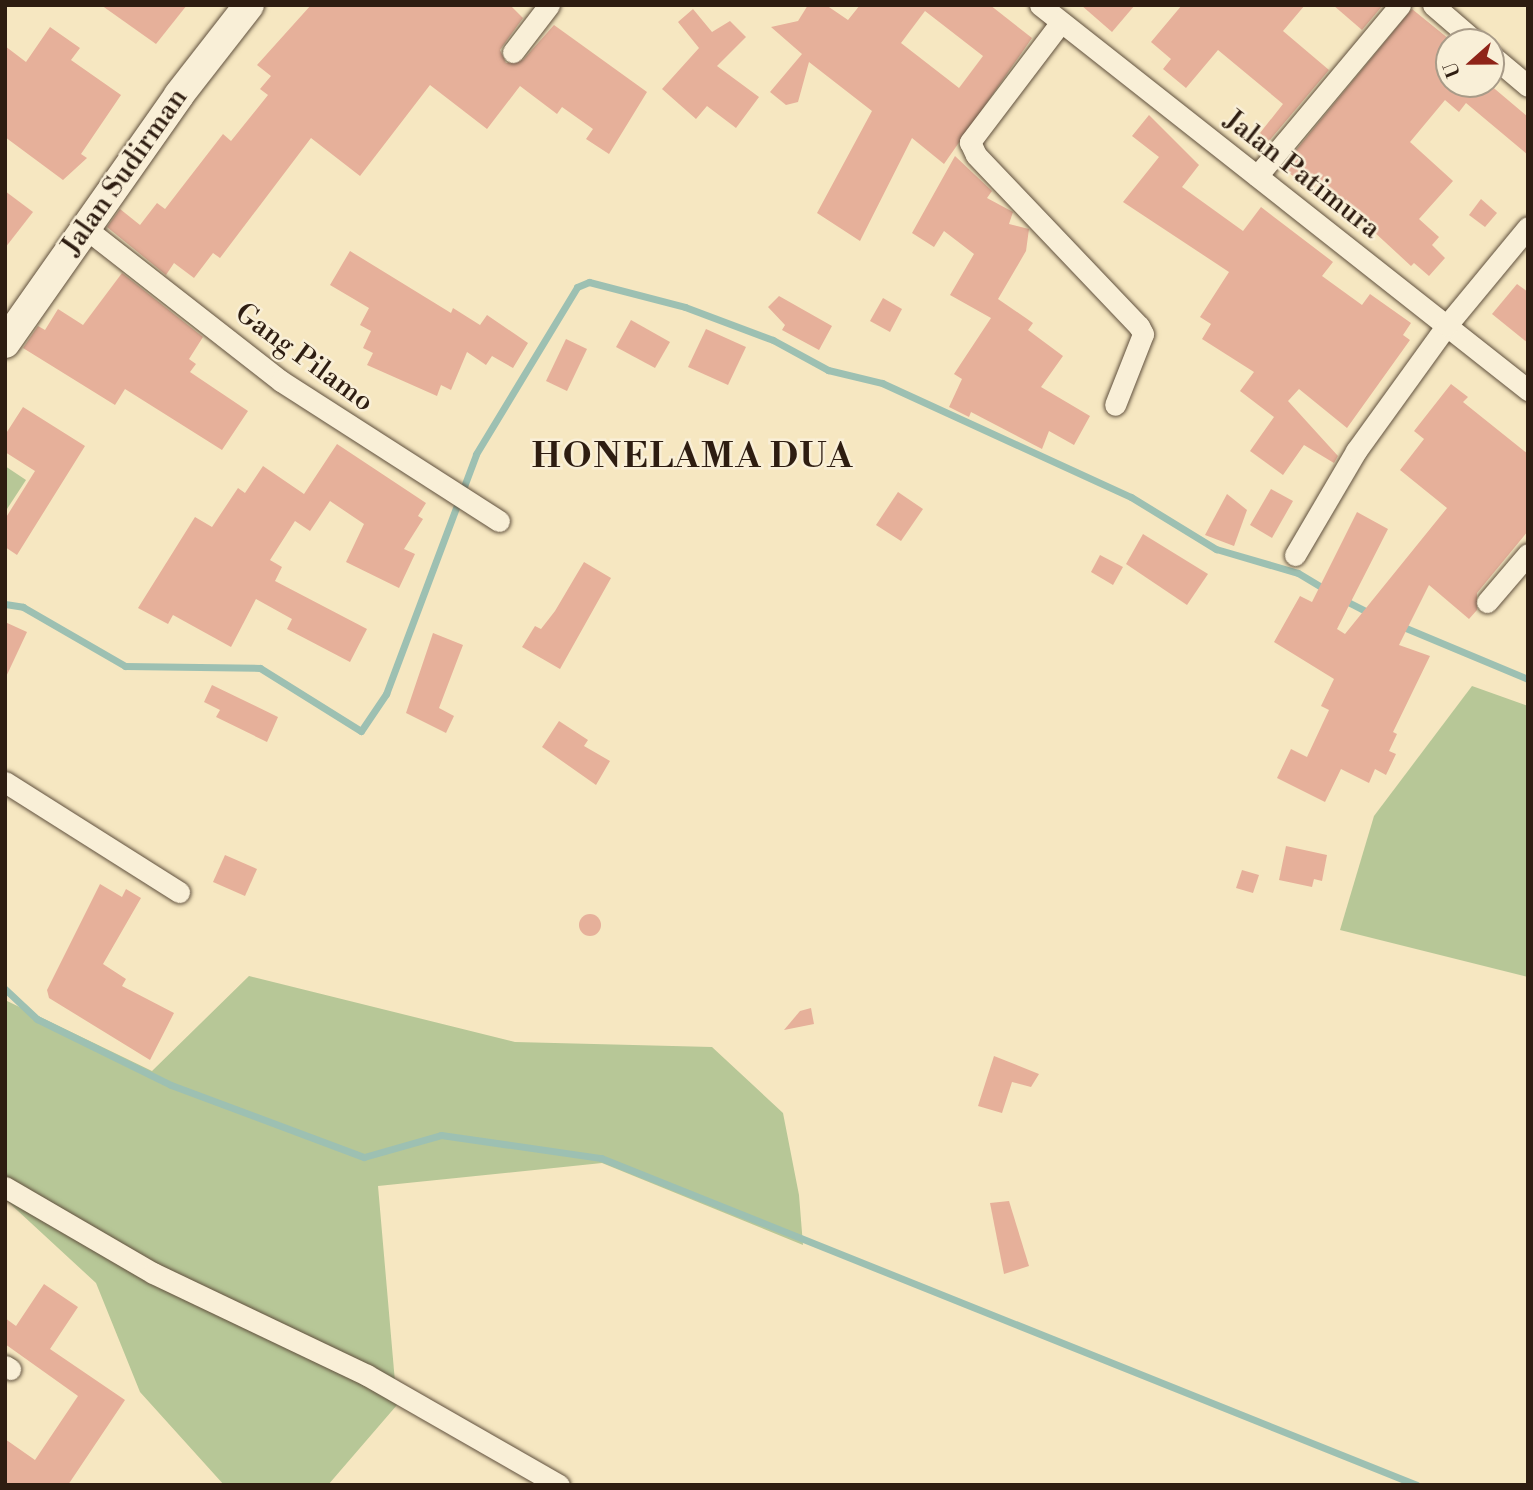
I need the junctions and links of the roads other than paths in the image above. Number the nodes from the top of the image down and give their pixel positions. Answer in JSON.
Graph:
{"nodes":[{"id":1,"x":249,"y":5,"type":"edge"},
{"id":2,"x":549,"y":5,"type":"edge"},
{"id":3,"x":1040,"y":5,"type":"edge"},
{"id":4,"x":1400,"y":5,"type":"edge"},
{"id":5,"x":1433,"y":5,"type":"edge"},
{"id":6,"x":1062,"y":22,"type":"junction"},
{"id":7,"x":1460,"y":28,"type":"edge"},
{"id":8,"x":513,"y":52,"type":"dead end"},
{"id":9,"x":1505,"y":67,"type":"edge"},
{"id":10,"x":1528,"y":86,"type":"edge"},
{"id":11,"x":1257,"y":176,"type":"junction"},
{"id":12,"x":1528,"y":227,"type":"edge"},
{"id":13,"x":85,"y":228,"type":"junction"},
{"id":14,"x":1447,"y":325,"type":"junction"},
{"id":15,"x":5,"y":343,"type":"edge"},
{"id":16,"x":1528,"y":390,"type":"edge"},
{"id":17,"x":1115,"y":405,"type":"dead end"},
{"id":18,"x":499,"y":521,"type":"dead end"},
{"id":19,"x":1528,"y":554,"type":"edge"},
{"id":20,"x":1295,"y":555,"type":"dead end"},
{"id":21,"x":1486,"y":602,"type":"dead end"},
{"id":22,"x":5,"y":782,"type":"edge"},
{"id":23,"x":178,"y":892,"type":"dead end"},
{"id":24,"x":5,"y":1187,"type":"edge"},
{"id":25,"x":559,"y":1485,"type":"edge"}],
"edges":[{"from":1,"to":13,"type":"street","name":"Jalan Sudirman"},
{"from":2,"to":8,"type":"street"},
{"from":3,"to":6,"type":"street","name":"Jalan Patimura"},
{"from":4,"to":11,"type":"street"},
{"from":5,"to":7,"type":"street"},
{"from":6,"to":11,"type":"street","name":"Jalan Patimura"},
{"from":6,"to":17,"type":"street"},
{"from":9,"to":10,"type":"street"},
{"from":11,"to":14,"type":"street","name":"Jalan Patimura"},
{"from":12,"to":14,"type":"street"},
{"from":13,"to":15,"type":"street","name":"Jalan Sudirman"},
{"from":13,"to":18,"type":"street","name":"Gang Pilamo"},
{"from":14,"to":16,"type":"street","name":"Jalan Patimura"},
{"from":14,"to":20,"type":"street"},
{"from":19,"to":21,"type":"street"},
{"from":22,"to":23,"type":"street"},
{"from":24,"to":25,"type":"street"}]}
